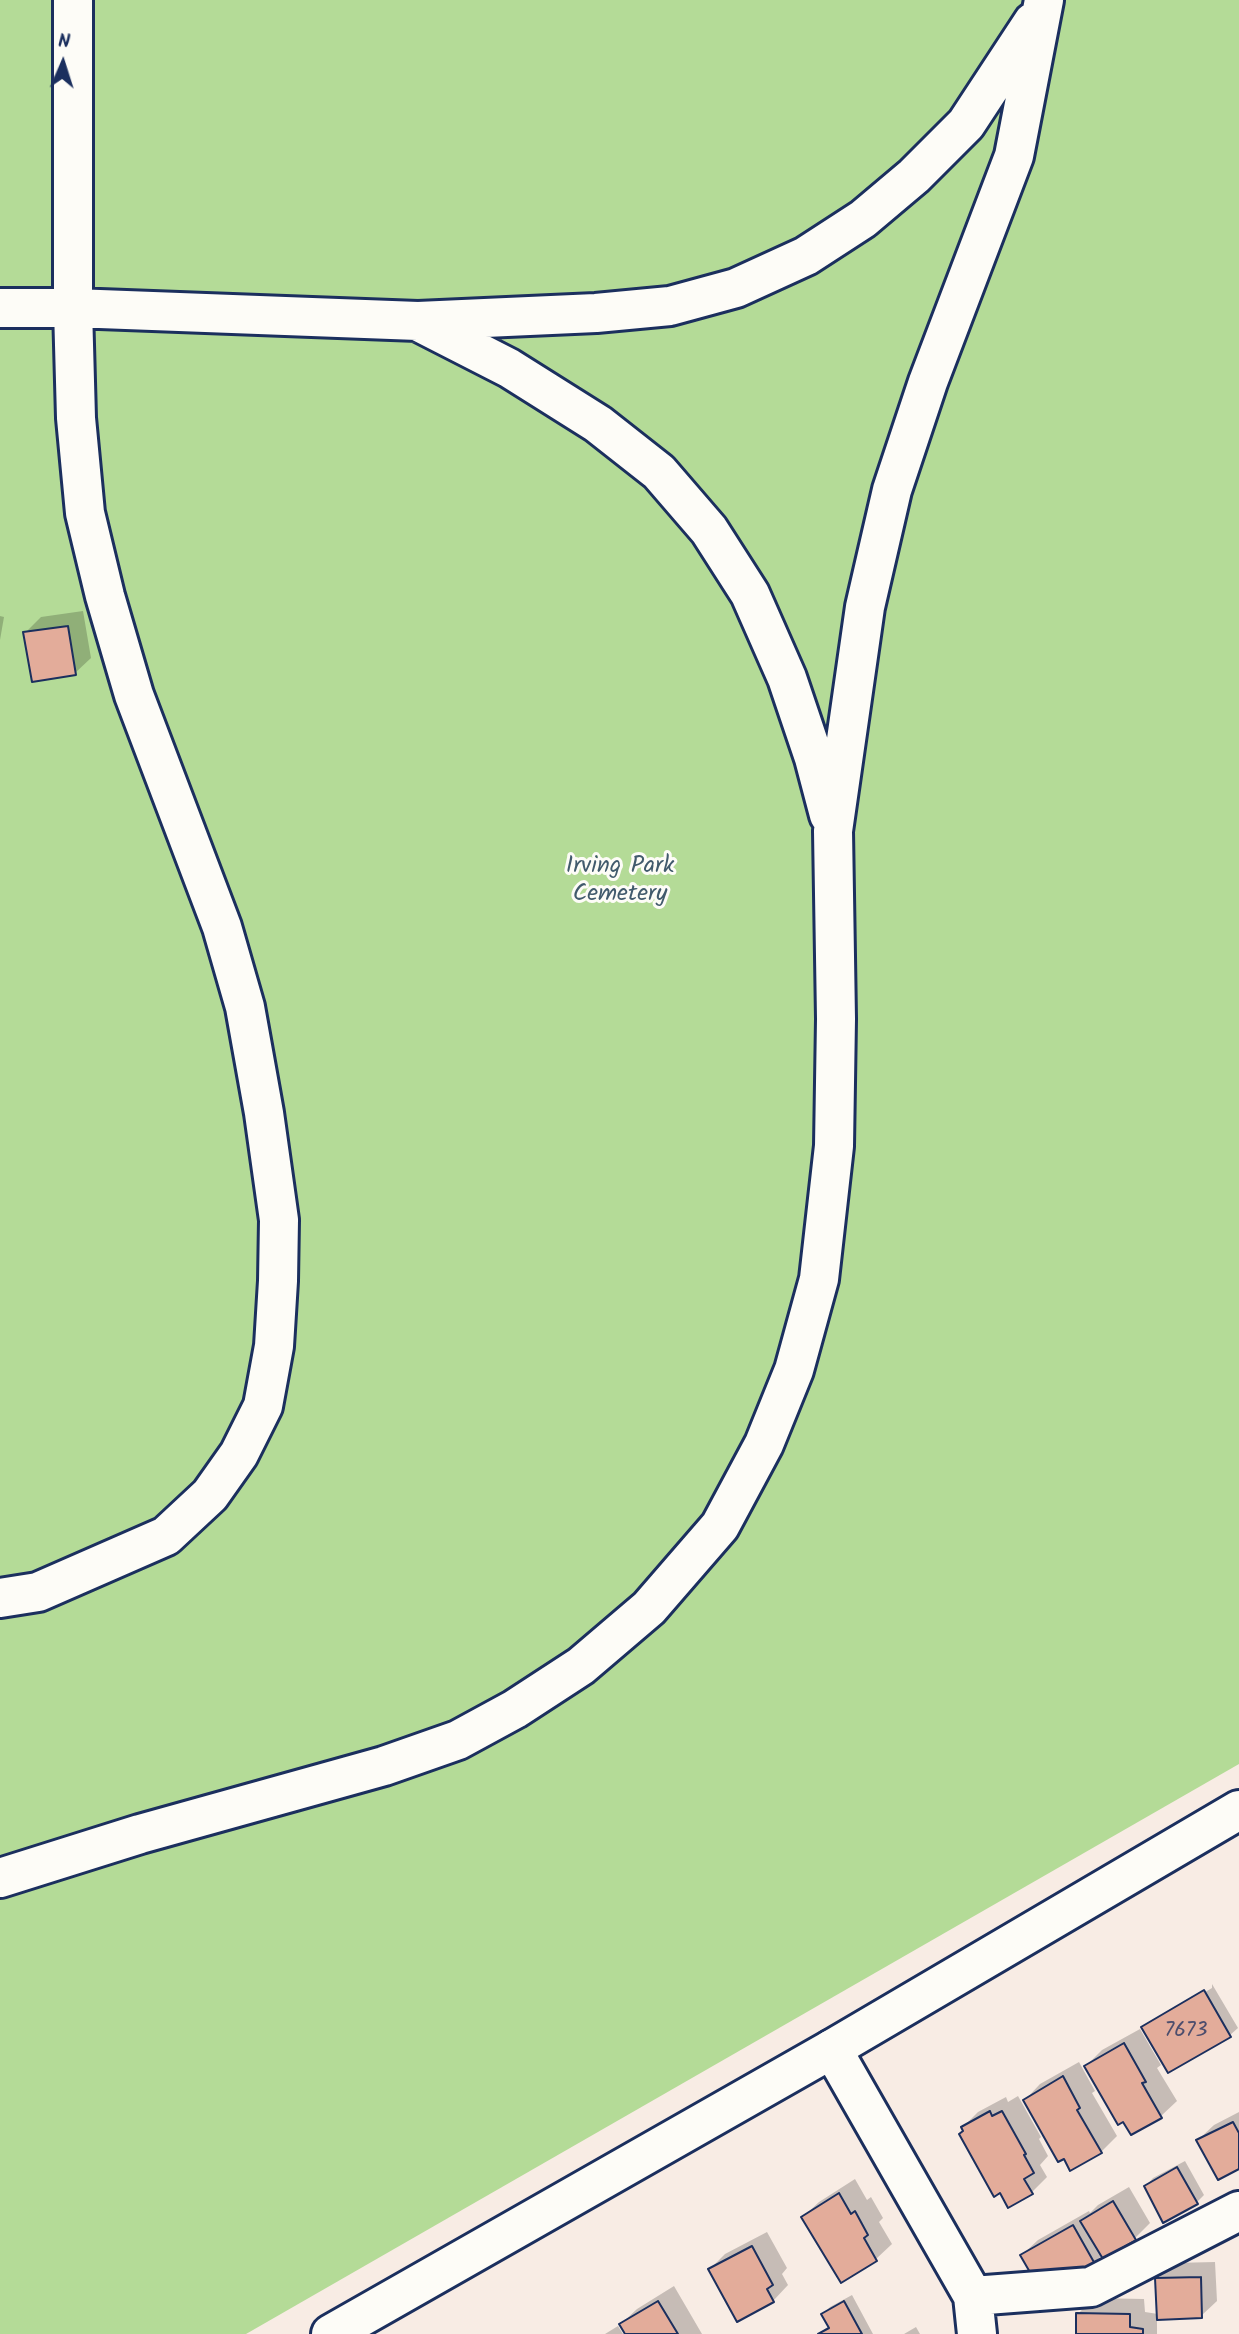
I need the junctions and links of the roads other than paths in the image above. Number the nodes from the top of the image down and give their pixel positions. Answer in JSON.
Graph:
{"nodes":[{"id":1,"x":73,"y":0,"type":"edge"},
{"id":2,"x":1043,"y":4,"type":"edge"},
{"id":3,"x":0,"y":308,"type":"edge"},
{"id":4,"x":73,"y":308,"type":"junction"},
{"id":5,"x":418,"y":321,"type":"junction"},
{"id":6,"x":833,"y":831,"type":"junction"},
{"id":7,"x":0,"y":1598,"type":"edge"},
{"id":8,"x":1239,"y":1810,"type":"edge"},
{"id":9,"x":0,"y":1878,"type":"edge"},
{"id":10,"x":832,"y":2049,"type":"junction"},
{"id":11,"x":1239,"y":2211,"type":"edge"},
{"id":12,"x":973,"y":2296,"type":"junction"},
{"id":13,"x":331,"y":2334,"type":"edge"},
{"id":14,"x":977,"y":2334,"type":"edge"}],
"edges":[{"from":1,"to":4,"type":"main road"},
{"from":2,"to":5,"type":"main road"},
{"from":2,"to":6,"type":"main road"},
{"from":3,"to":4,"type":"main road"},
{"from":4,"to":5,"type":"main road"},
{"from":4,"to":7,"type":"main road"},
{"from":5,"to":6,"type":"main road"},
{"from":6,"to":9,"type":"main road"},
{"from":8,"to":10,"type":"main road"},
{"from":10,"to":12,"type":"main road"},
{"from":10,"to":13,"type":"main road"},
{"from":11,"to":12,"type":"main road"},
{"from":12,"to":14,"type":"main road"}]}
